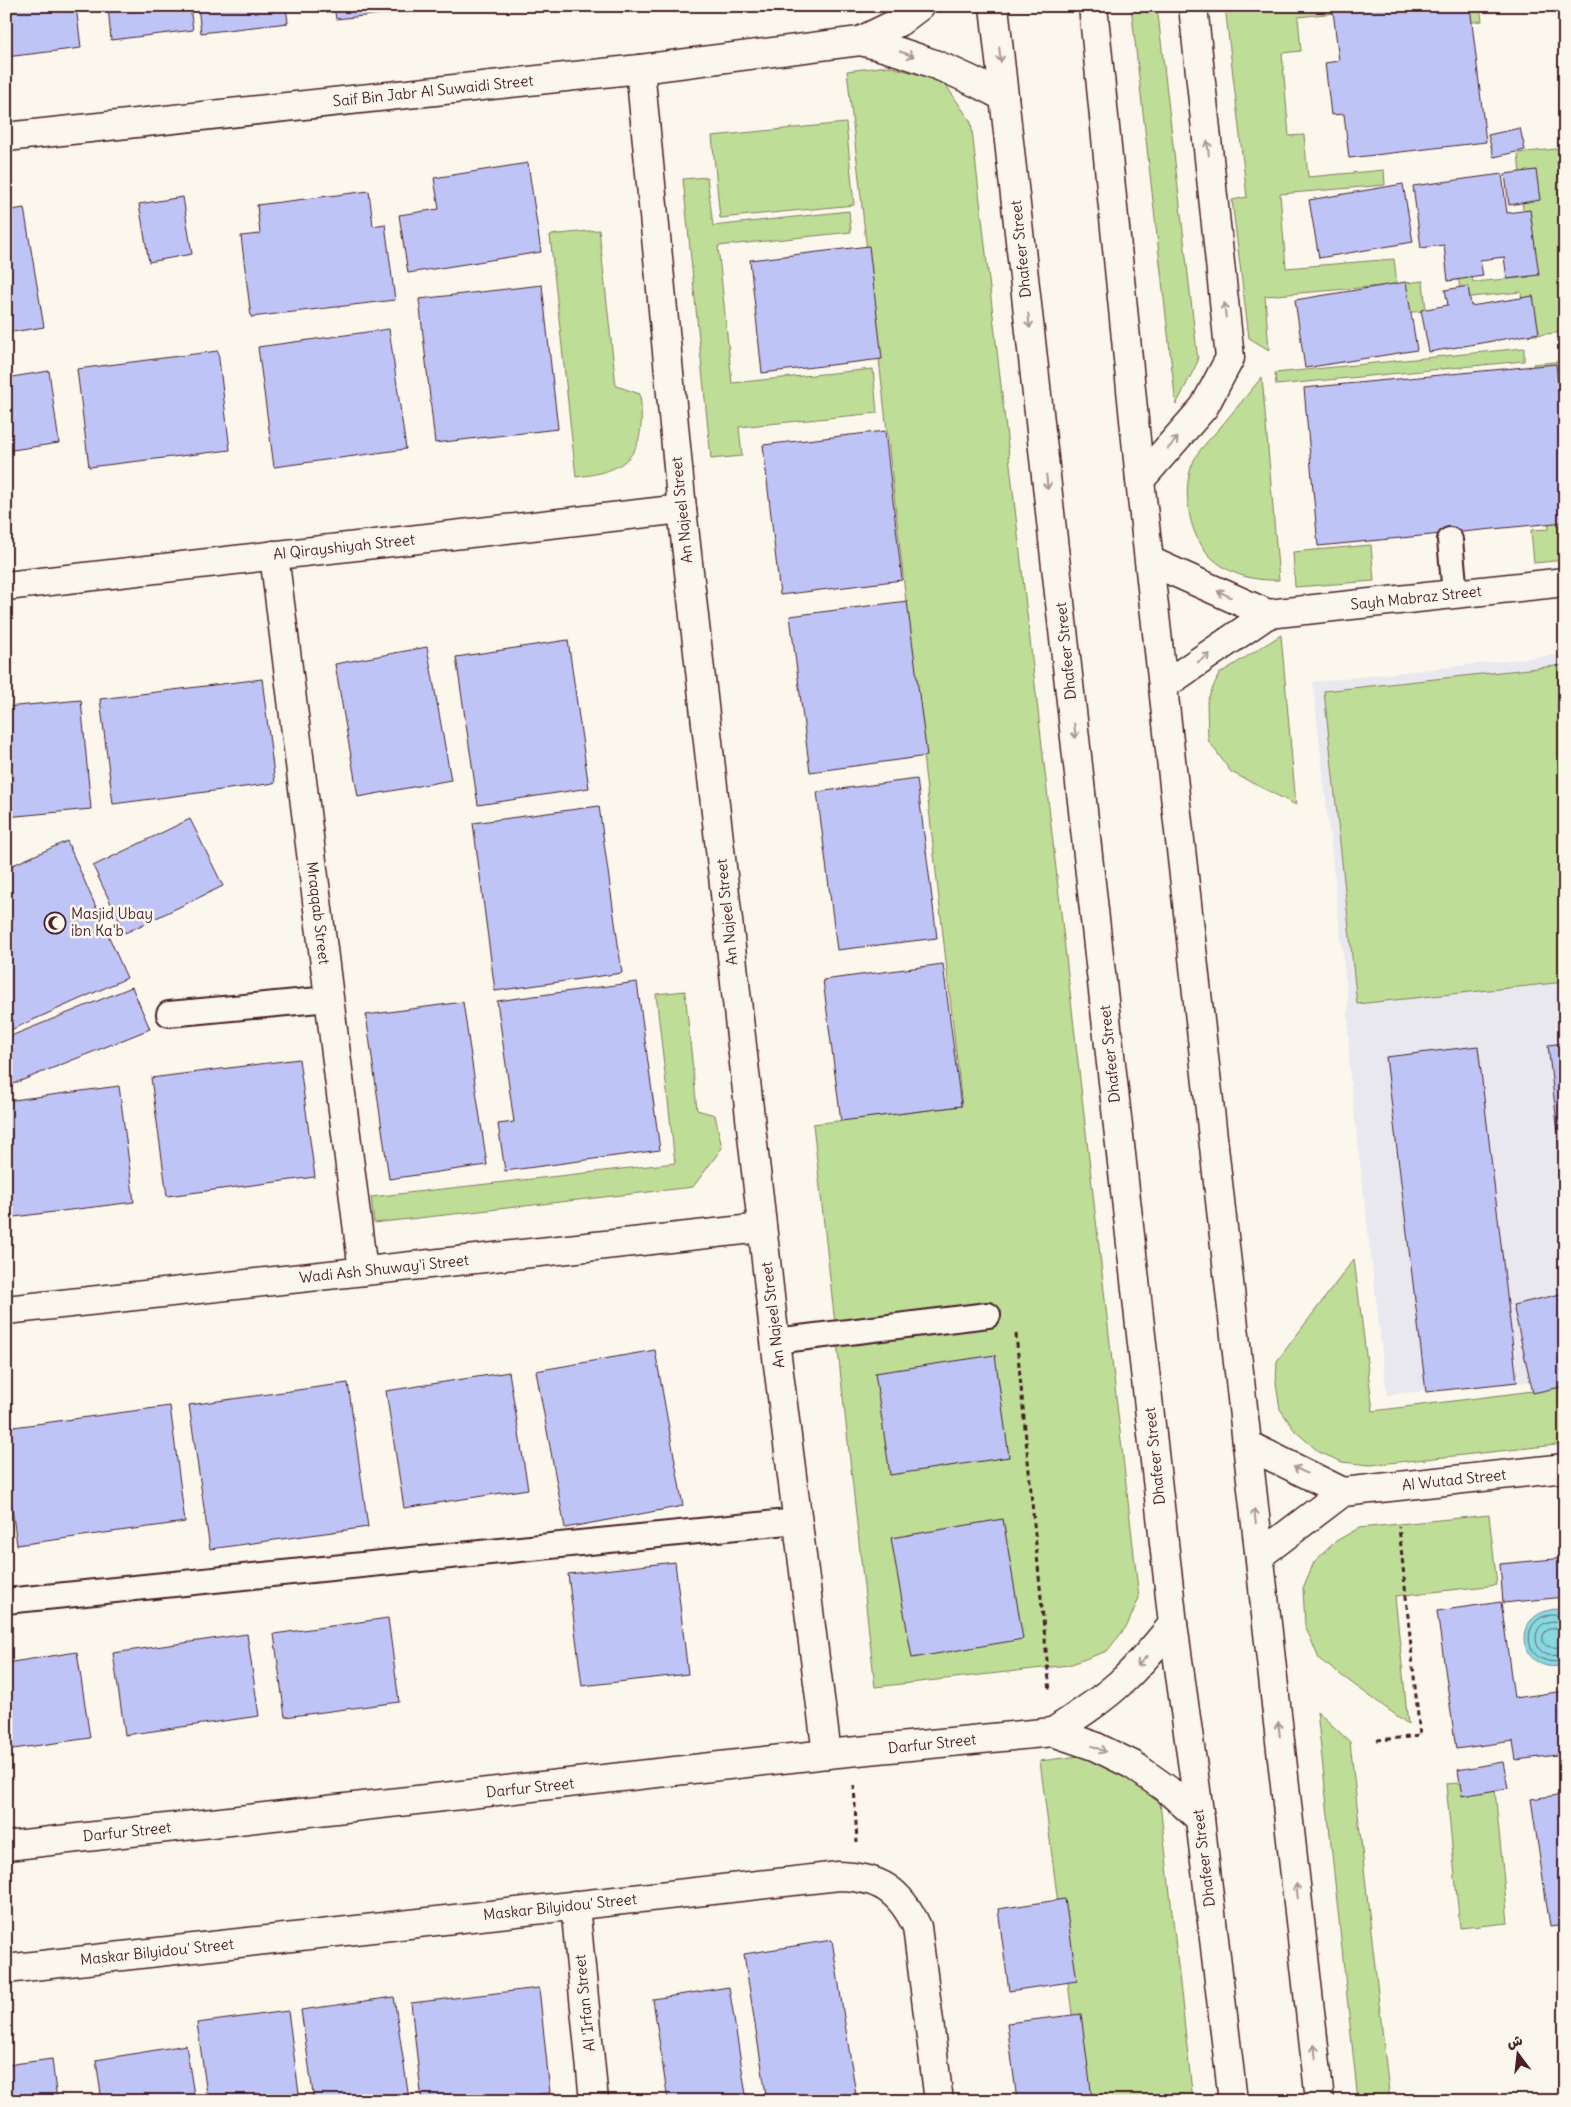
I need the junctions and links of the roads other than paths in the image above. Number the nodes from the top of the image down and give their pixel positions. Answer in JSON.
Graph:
{"nodes":[{"id":1,"x":920,"y":6,"type":"edge"},
{"id":2,"x":994,"y":6,"type":"edge"},
{"id":3,"x":1093,"y":6,"type":"edge"},
{"id":4,"x":1193,"y":6,"type":"edge"},
{"id":5,"x":860,"y":41,"type":"junction"},
{"id":6,"x":640,"y":69,"type":"junction"},
{"id":7,"x":1004,"y":97,"type":"junction"},
{"id":8,"x":6,"y":137,"type":"edge"},
{"id":9,"x":1140,"y":480,"type":"junction"},
{"id":10,"x":682,"y":509,"type":"junction"},
{"id":11,"x":1450,"y":540,"type":"dead end"},
{"id":12,"x":274,"y":555,"type":"junction"},
{"id":13,"x":1150,"y":561,"type":"junction"},
{"id":14,"x":1565,"y":582,"type":"edge"},
{"id":15,"x":6,"y":586,"type":"edge"},
{"id":16,"x":1455,"y":594,"type":"junction"},
{"id":17,"x":1268,"y":614,"type":"junction"},
{"id":18,"x":1163,"y":686,"type":"junction"},
{"id":19,"x":329,"y":999,"type":"junction"},
{"id":20,"x":169,"y":1014,"type":"dead end"},
{"id":21,"x":762,"y":1228,"type":"junction"},
{"id":22,"x":362,"y":1271,"type":"junction"},
{"id":23,"x":6,"y":1310,"type":"edge"},
{"id":24,"x":988,"y":1315,"type":"road end"},
{"id":25,"x":775,"y":1341,"type":"junction"},
{"id":26,"x":1248,"y":1445,"type":"junction"},
{"id":27,"x":1565,"y":1468,"type":"edge"},
{"id":28,"x":1343,"y":1492,"type":"junction"},
{"id":29,"x":798,"y":1521,"type":"junction"},
{"id":30,"x":1260,"y":1555,"type":"junction"},
{"id":31,"x":6,"y":1601,"type":"edge"},
{"id":32,"x":1173,"y":1624,"type":"junction"},
{"id":33,"x":1053,"y":1732,"type":"junction"},
{"id":34,"x":839,"y":1753,"type":"junction"},
{"id":35,"x":1200,"y":1819,"type":"junction"},
{"id":36,"x":6,"y":1846,"type":"edge"},
{"id":37,"x":575,"y":1905,"type":"junction"},
{"id":38,"x":6,"y":1968,"type":"edge"},
{"id":39,"x":594,"y":2101,"type":"edge"},
{"id":40,"x":939,"y":2101,"type":"edge"},
{"id":41,"x":1234,"y":2101,"type":"edge"},
{"id":42,"x":1320,"y":2101,"type":"edge"}],
"edges":[{"from":1,"to":5,"type":"street","name":"Saif Bin Jabr Al Suwaidi Street"},
{"from":2,"to":7,"type":"street","name":"Dhafeer Street","one_way":true},
{"from":3,"to":9,"type":"street"},
{"from":9,"to":4,"type":"street","one_way":true},
{"from":5,"to":6,"type":"street","name":"Saif Bin Jabr Al Suwaidi Street"},
{"from":5,"to":7,"type":"street","name":"Saif Bin Jabr Al Suwaidi Street","one_way":true},
{"from":6,"to":8,"type":"street","name":"Saif Bin Jabr Al Suwaidi Street"},
{"from":6,"to":10,"type":"street","name":"An Najeel Street"},
{"from":7,"to":32,"type":"street","name":"Dhafeer Street","one_way":true},
{"from":9,"to":13,"type":"street"},
{"from":10,"to":12,"type":"street","name":"Al Qirayshiyah Street"},
{"from":10,"to":21,"type":"street","name":"An Najeel Street"},
{"from":11,"to":16,"type":"lane"},
{"from":12,"to":15,"type":"street","name":"Al Qirayshiyah Street"},
{"from":12,"to":19,"type":"street","name":"Mraqqab Street"},
{"from":17,"to":13,"type":"street","one_way":true},
{"from":13,"to":18,"type":"street"},
{"from":14,"to":16,"type":"street","name":"Sayh Mabraz Street"},
{"from":16,"to":17,"type":"street","name":"Sayh Mabraz Street"},
{"from":18,"to":17,"type":"street","name":"Sayh Mabraz Street","one_way":true},
{"from":18,"to":26,"type":"street"},
{"from":19,"to":20,"type":"lane"},
{"from":19,"to":22,"type":"street","name":"Mraqqab Street"},
{"from":21,"to":22,"type":"street","name":"Wadi Ash Shuway'i Street"},
{"from":21,"to":25,"type":"street","name":"An Najeel Street"},
{"from":22,"to":23,"type":"street","name":"Wadi Ash Shuway'i Street"},
{"from":24,"to":25,"type":"lane"},
{"from":25,"to":29,"type":"street","name":"An Najeel Street"},
{"from":28,"to":26,"type":"street","one_way":true},
{"from":30,"to":26,"type":"street","one_way":true},
{"from":27,"to":28,"type":"street","name":"Al Wutad Street"},
{"from":28,"to":30,"type":"street"},
{"from":29,"to":31,"type":"lane"},
{"from":29,"to":34,"type":"street","name":"An Najeel Street"},
{"from":42,"to":30,"type":"street","one_way":true},
{"from":32,"to":33,"type":"street","name":"Darfur Street","one_way":true},
{"from":32,"to":35,"type":"street","name":"Dhafeer Street"},
{"from":33,"to":34,"type":"street","name":"Darfur Street"},
{"from":33,"to":35,"type":"street","name":"Darfur Street","one_way":true},
{"from":34,"to":36,"type":"street","name":"Darfur Street"},
{"from":35,"to":41,"type":"street","name":"Dhafeer Street"},
{"from":37,"to":38,"type":"street","name":"Maskar Bilyidou' Street"},
{"from":37,"to":39,"type":"street","name":"Al 'Irfan Street"},
{"from":37,"to":40,"type":"street","name":"Maskar Bilyidou' Street"}]}
